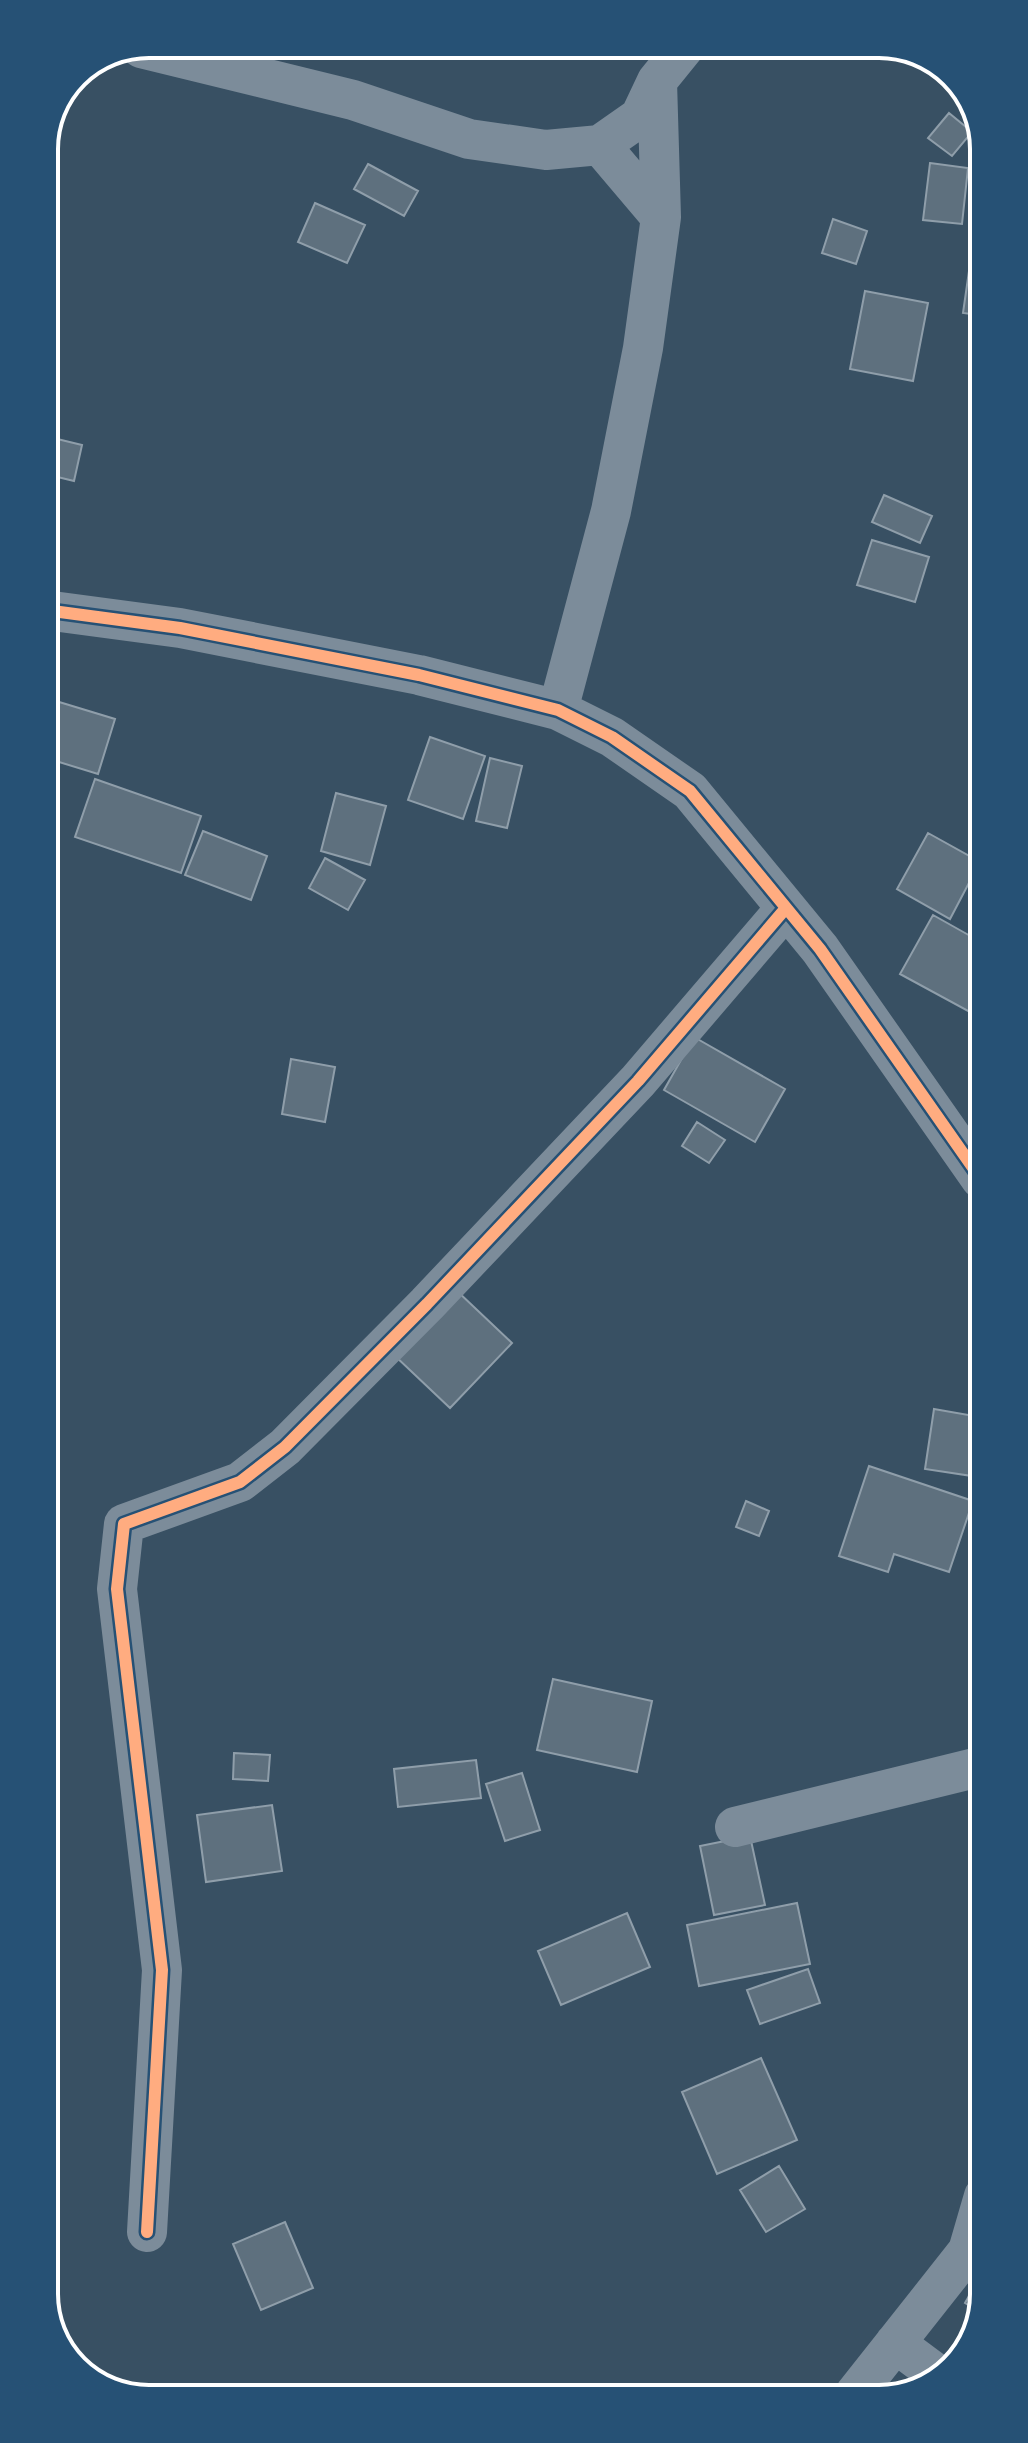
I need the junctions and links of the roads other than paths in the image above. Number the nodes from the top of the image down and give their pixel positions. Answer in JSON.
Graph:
{"nodes":[{"id":1,"x":182,"y":58,"type":"edge"},
{"id":2,"x":676,"y":58,"type":"edge"},
{"id":3,"x":657,"y":81,"type":"junction"},
{"id":4,"x":600,"y":145,"type":"junction"},
{"id":5,"x":661,"y":217,"type":"junction"},
{"id":6,"x":58,"y":612,"type":"edge"},
{"id":7,"x":558,"y":710,"type":"junction"},
{"id":8,"x":786,"y":908,"type":"junction"},
{"id":9,"x":970,"y":1144,"type":"edge"},
{"id":10,"x":970,"y":1769,"type":"edge"},
{"id":11,"x":735,"y":1827,"type":"dead end"},
{"id":12,"x":147,"y":2232,"type":"dead end"},
{"id":13,"x":970,"y":2244,"type":"edge"},
{"id":14,"x":895,"y":2343,"type":"junction"},
{"id":15,"x":930,"y":2369,"type":"edge"},
{"id":16,"x":862,"y":2385,"type":"edge"}],
"edges":[{"from":1,"to":4,"type":"street"},
{"from":2,"to":3,"type":"street"},
{"from":3,"to":4,"type":"street"},
{"from":3,"to":5,"type":"street"},
{"from":4,"to":5,"type":"street"},
{"from":5,"to":7,"type":"street"},
{"from":6,"to":7,"type":"street"},
{"from":7,"to":8,"type":"street"},
{"from":8,"to":9,"type":"street"},
{"from":8,"to":12,"type":"street"},
{"from":10,"to":11,"type":"street"},
{"from":13,"to":14,"type":"street"},
{"from":14,"to":15,"type":"street"},
{"from":14,"to":16,"type":"street"}]}
